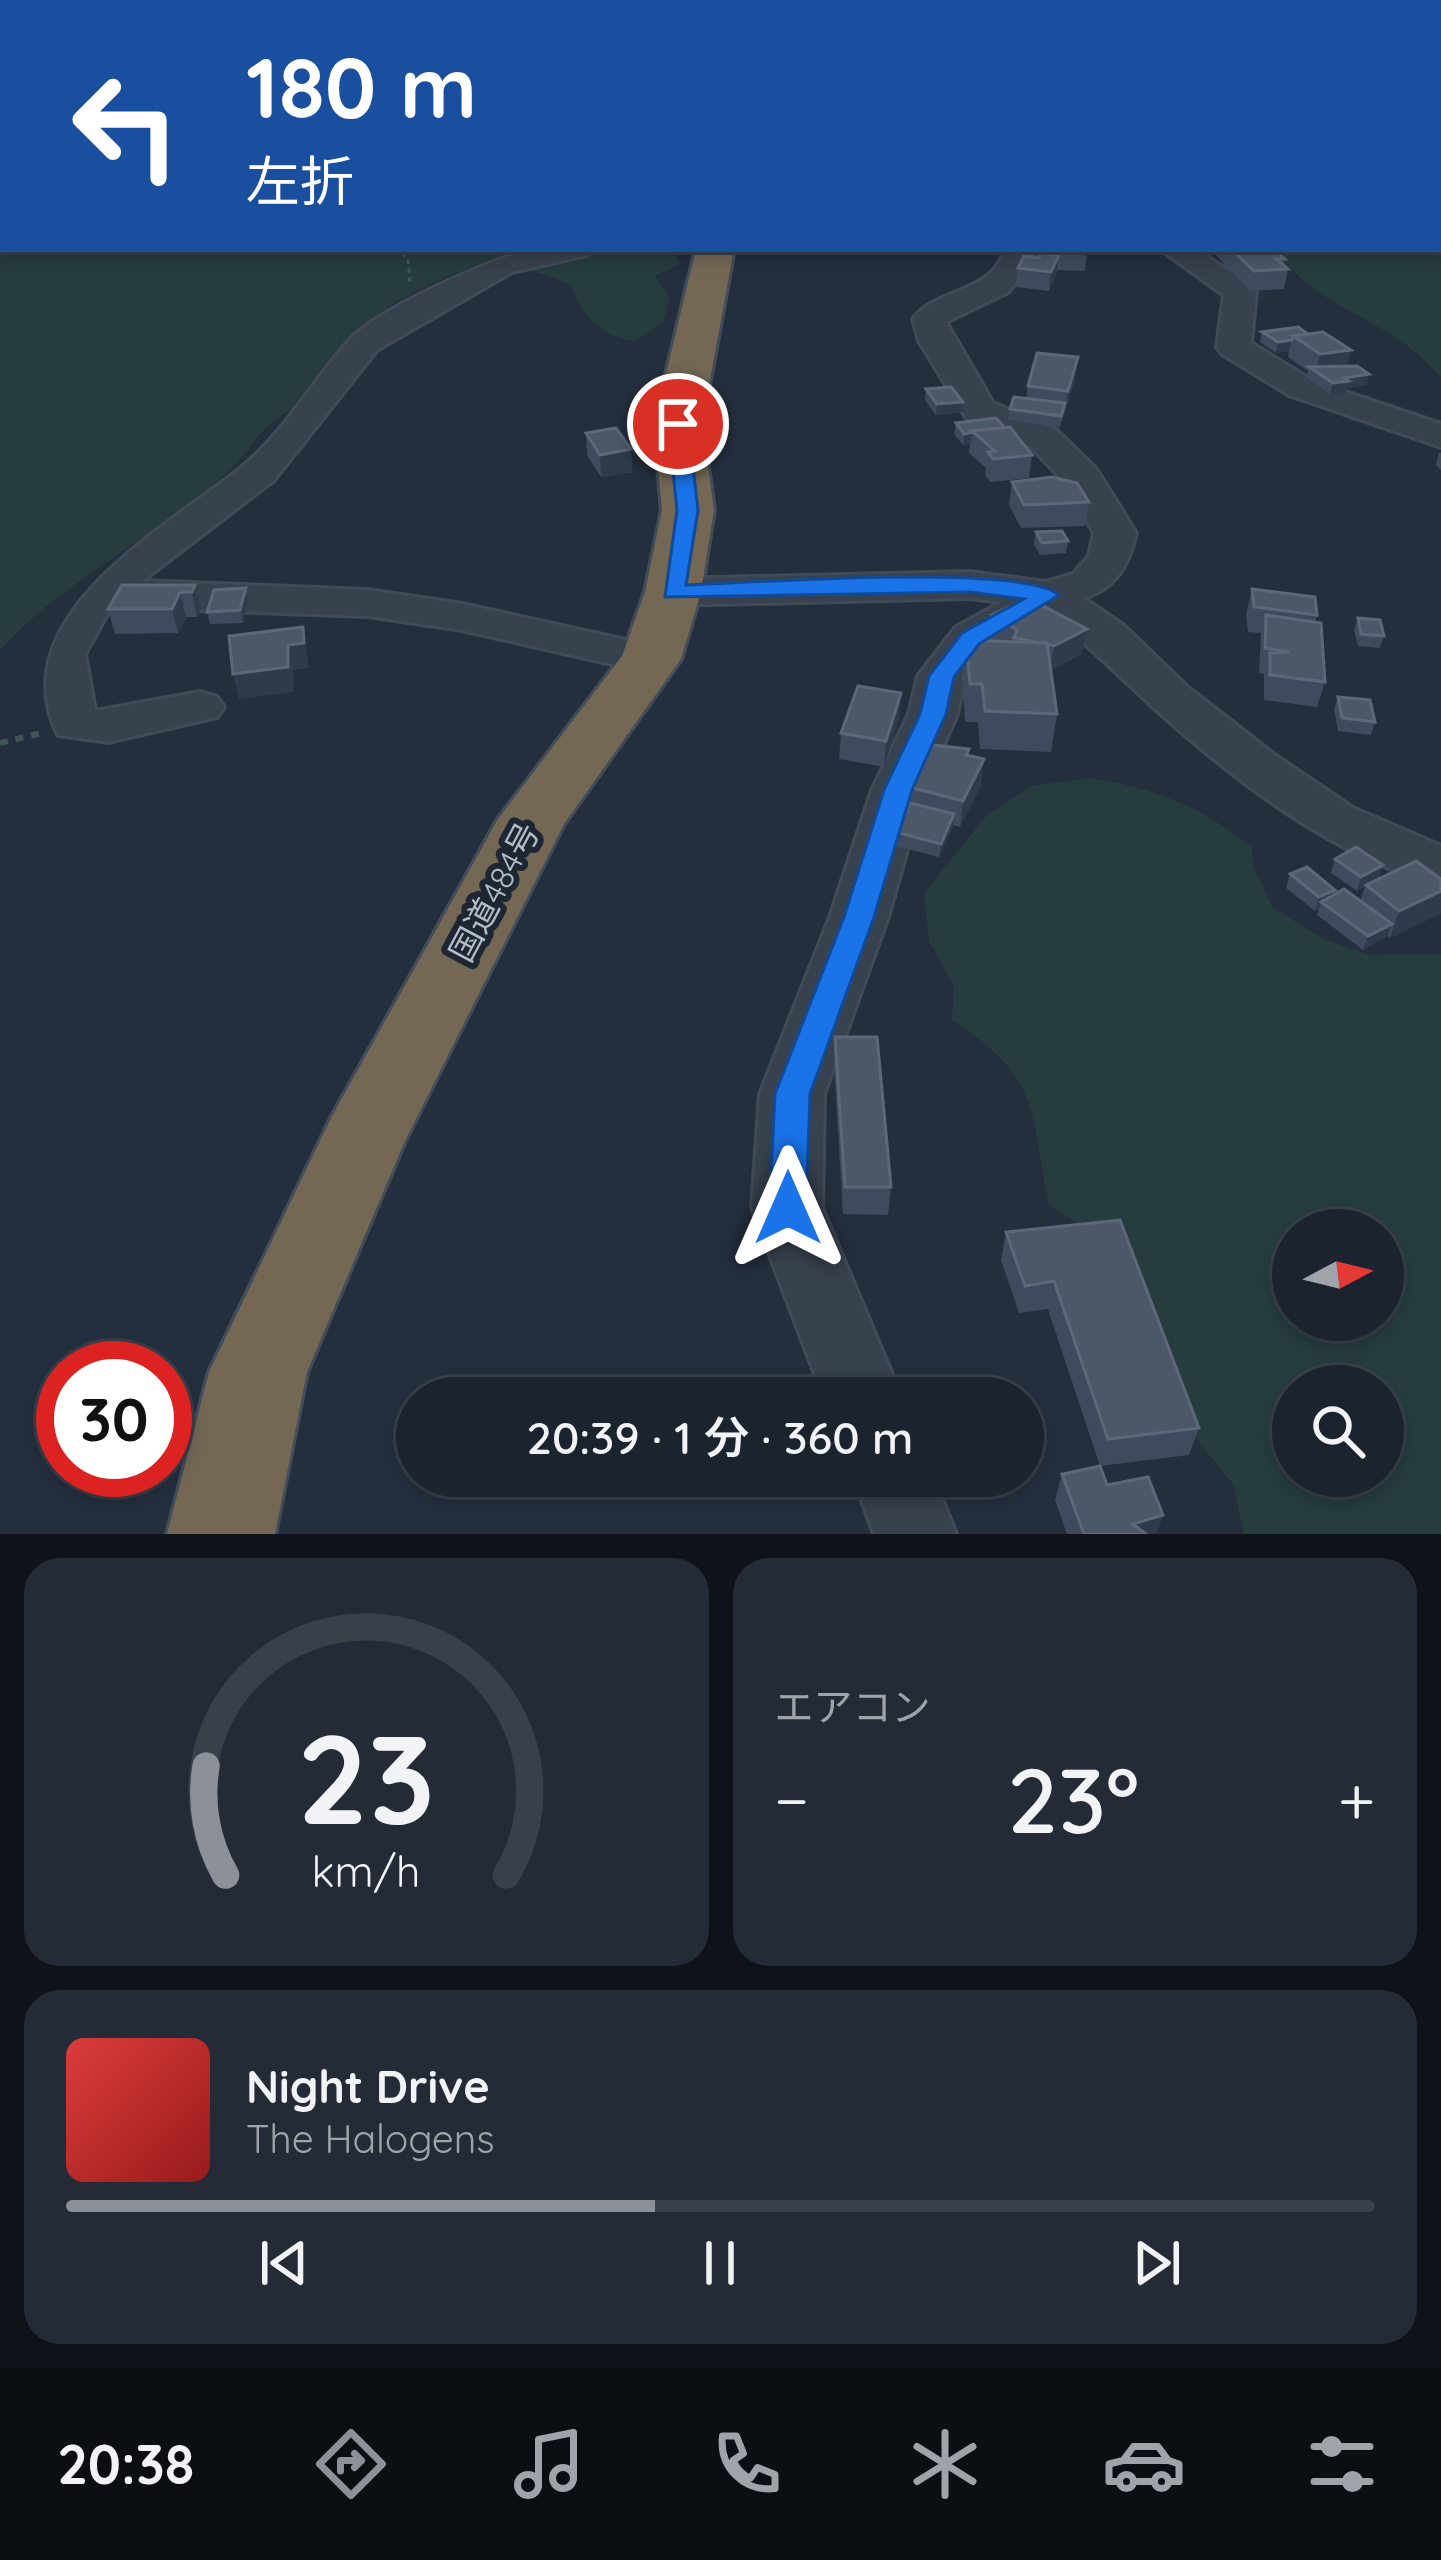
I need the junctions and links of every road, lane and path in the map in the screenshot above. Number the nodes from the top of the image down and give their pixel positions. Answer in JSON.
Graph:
{"nodes":[{"id":1,"x":399,"y":252,"type":"edge"},
{"id":2,"x":563,"y":252,"type":"edge"},
{"id":3,"x":714,"y":252,"type":"edge"},
{"id":4,"x":1020,"y":252,"type":"edge"},
{"id":5,"x":1180,"y":252,"type":"edge"},
{"id":6,"x":428,"y":302,"type":"junction"},
{"id":7,"x":1441,"y":436,"type":"edge"},
{"id":8,"x":99,"y":592,"type":"junction"},
{"id":9,"x":673,"y":592,"type":"junction"},
{"id":10,"x":1048,"y":595,"type":"junction"},
{"id":11,"x":651,"y":659,"type":"junction"},
{"id":12,"x":200,"y":707,"type":"dead end"},
{"id":13,"x":1441,"y":868,"type":"edge"},
{"id":14,"x":855,"y":1377,"type":"edge"},
{"id":15,"x":901,"y":1497,"type":"edge"},
{"id":16,"x":220,"y":1534,"type":"edge"},
{"id":17,"x":915,"y":1534,"type":"edge"}],
"edges":[{"from":1,"to":6,"type":"path"},
{"from":2,"to":6,"type":"street"},
{"from":3,"to":9,"type":"highway","name":"国道484号"},
{"from":4,"to":10,"type":"street"},
{"from":5,"to":7,"type":"street"},
{"from":6,"to":8,"type":"street"},
{"from":8,"to":11,"type":"street"},
{"from":8,"to":12,"type":"street"},
{"from":9,"to":10,"type":"street"},
{"from":9,"to":11,"type":"highway","name":"国道484号"},
{"from":10,"to":13,"type":"street"},
{"from":10,"to":14,"type":"street"},
{"from":11,"to":16,"type":"highway","name":"国道484号"},
{"from":15,"to":17,"type":"street"}]}
